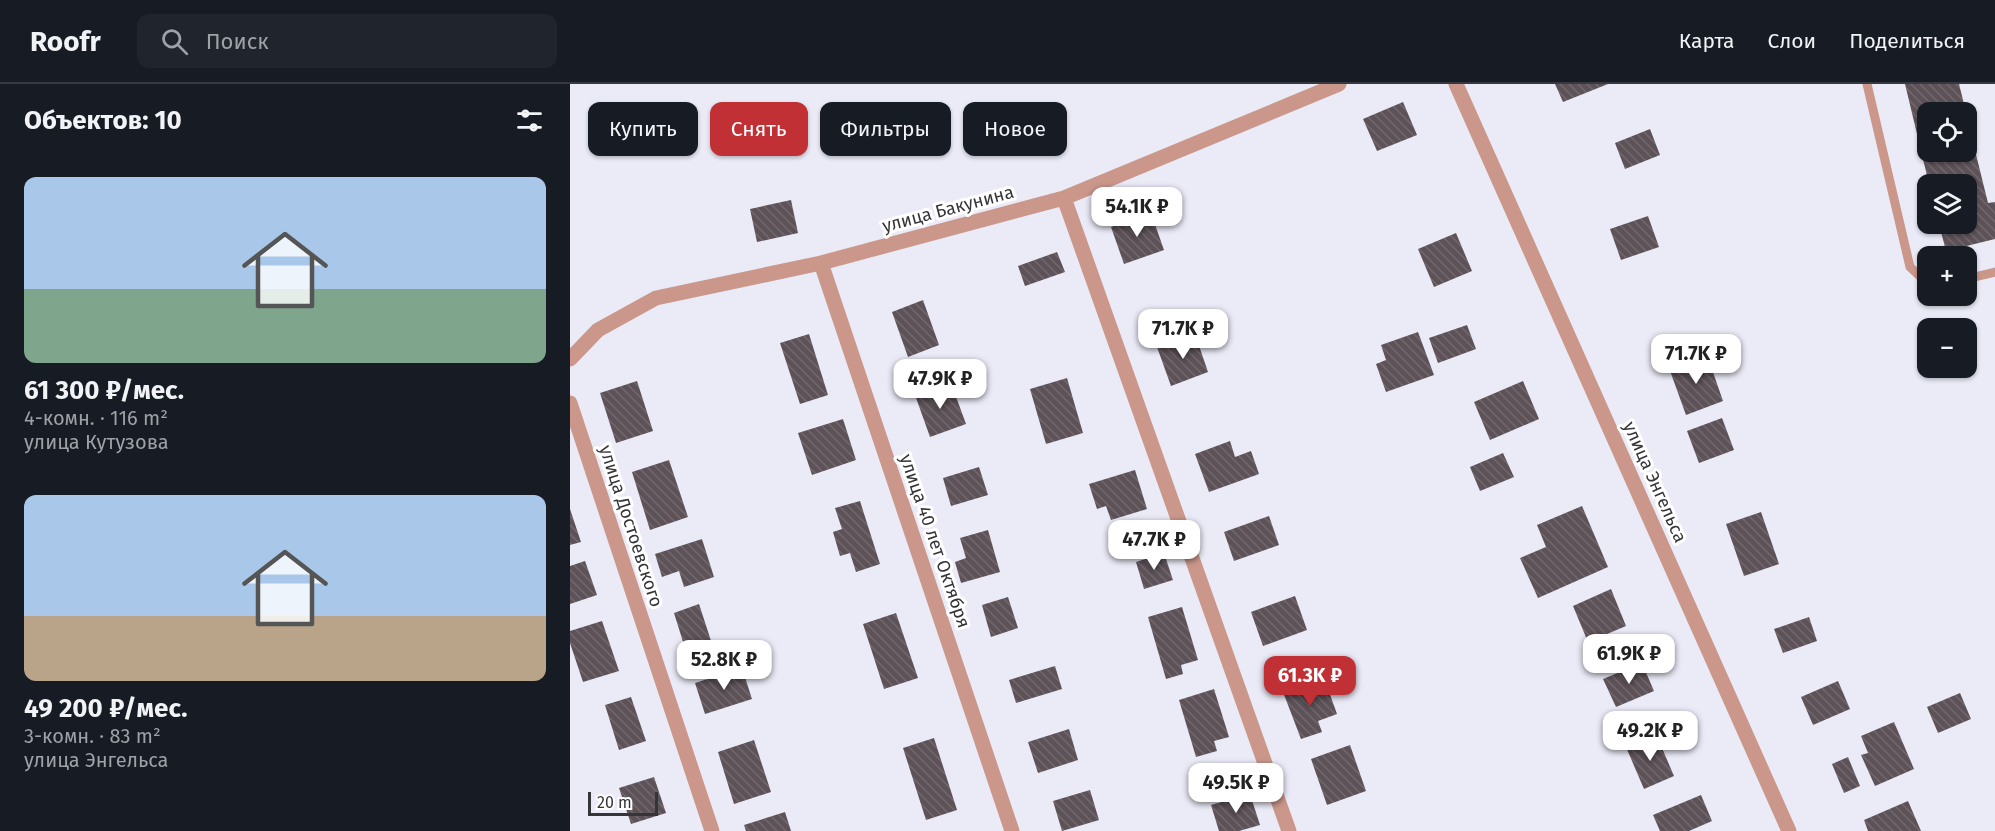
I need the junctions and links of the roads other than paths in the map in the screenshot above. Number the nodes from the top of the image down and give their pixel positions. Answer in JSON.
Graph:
{"nodes":[{"id":1,"x":1339,"y":84,"type":"edge"},
{"id":2,"x":1456,"y":84,"type":"edge"},
{"id":3,"x":1868,"y":84,"type":"edge"},
{"id":4,"x":1064,"y":198,"type":"junction"},
{"id":5,"x":821,"y":263,"type":"junction"},
{"id":6,"x":1995,"y":272,"type":"edge"},
{"id":7,"x":1917,"y":274,"type":"edge"},
{"id":8,"x":1977,"y":276,"type":"edge"},
{"id":9,"x":570,"y":359,"type":"edge"},
{"id":10,"x":570,"y":403,"type":"edge"},
{"id":11,"x":712,"y":831,"type":"edge"},
{"id":12,"x":1012,"y":831,"type":"edge"},
{"id":13,"x":1289,"y":831,"type":"edge"},
{"id":14,"x":1789,"y":831,"type":"edge"}],
"edges":[{"from":1,"to":4,"type":"street","name":"улица Бакунина"},
{"from":2,"to":14,"type":"street","name":"улица Энгельса"},
{"from":3,"to":7,"type":"lane"},
{"from":4,"to":5,"type":"street","name":"улица Бакунина"},
{"from":4,"to":13,"type":"street"},
{"from":5,"to":9,"type":"street","name":"улица Бакунина"},
{"from":5,"to":12,"type":"street","name":"улица 40 лет Октября"},
{"from":6,"to":8,"type":"lane"},
{"from":10,"to":11,"type":"street","name":"улица Достоевского"}]}
